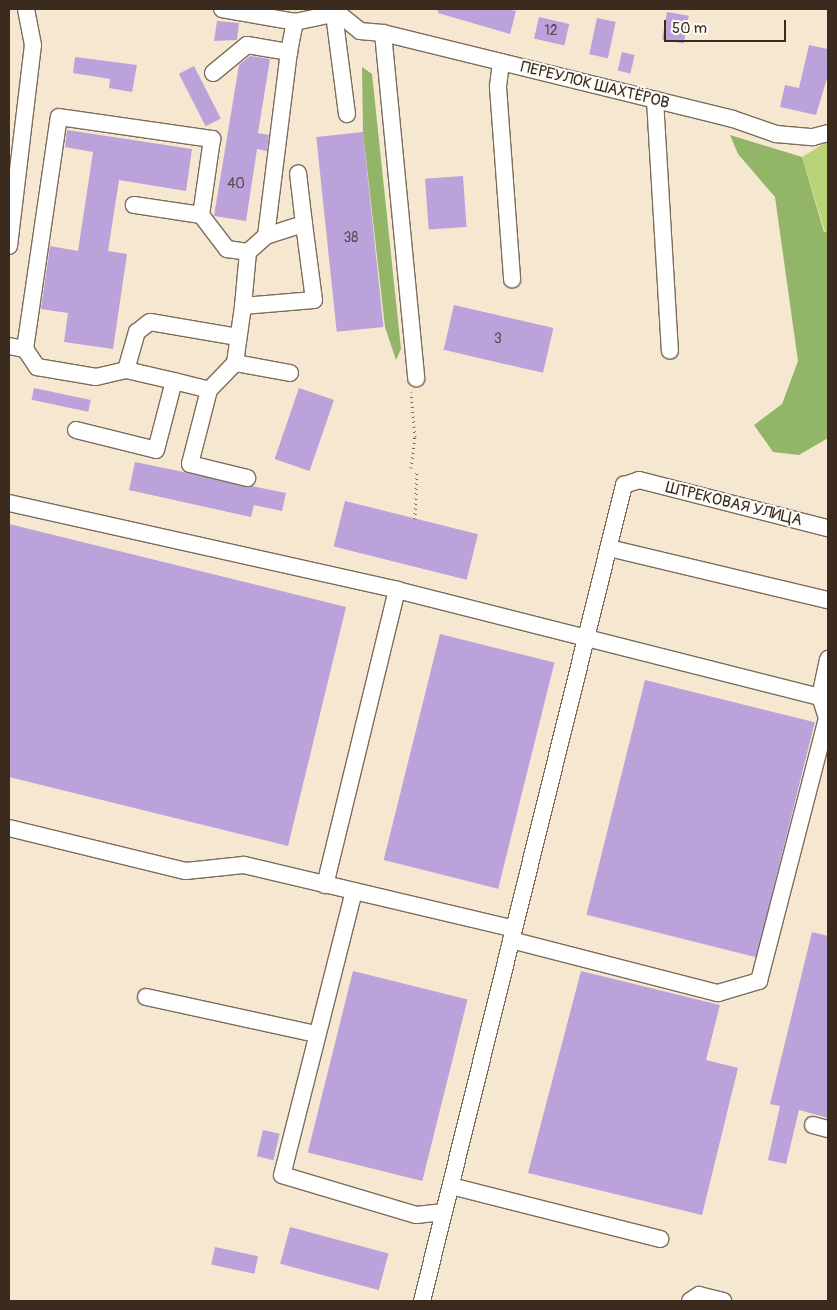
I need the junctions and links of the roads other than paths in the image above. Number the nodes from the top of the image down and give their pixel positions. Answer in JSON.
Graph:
{"nodes":[{"id":1,"x":26,"y":9,"type":"edge"},
{"id":2,"x":222,"y":9,"type":"edge"},
{"id":3,"x":334,"y":11,"type":"edge"},
{"id":4,"x":295,"y":22,"type":"junction"},
{"id":5,"x":383,"y":33,"type":"junction"},
{"id":6,"x":289,"y":52,"type":"junction"},
{"id":7,"x":501,"y":62,"type":"junction"},
{"id":8,"x":213,"y":73,"type":"dead end"},
{"id":9,"x":655,"y":100,"type":"junction"},
{"id":10,"x":347,"y":114,"type":"dead end"},
{"id":11,"x":828,"y":133,"type":"edge"},
{"id":12,"x":298,"y":173,"type":"dead end"},
{"id":13,"x":134,"y":205,"type":"dead end"},
{"id":14,"x":201,"y":215,"type":"junction"},
{"id":15,"x":304,"y":224,"type":"junction"},
{"id":16,"x":266,"y":236,"type":"junction"},
{"id":17,"x":9,"y":246,"type":"edge"},
{"id":18,"x":248,"y":252,"type":"junction"},
{"id":19,"x":512,"y":279,"type":"dead end"},
{"id":20,"x":243,"y":306,"type":"junction"},
{"id":21,"x":238,"y":337,"type":"junction"},
{"id":22,"x":9,"y":346,"type":"edge"},
{"id":23,"x":26,"y":349,"type":"junction"},
{"id":24,"x":670,"y":351,"type":"dead end"},
{"id":25,"x":235,"y":363,"type":"junction"},
{"id":26,"x":126,"y":370,"type":"junction"},
{"id":27,"x":290,"y":373,"type":"dead end"},
{"id":28,"x":174,"y":381,"type":"junction"},
{"id":29,"x":413,"y":383,"type":"road end"},
{"id":30,"x":209,"y":390,"type":"junction"},
{"id":31,"x":76,"y":430,"type":"dead end"},
{"id":32,"x":247,"y":478,"type":"dead end"},
{"id":33,"x":9,"y":503,"type":"edge"},
{"id":34,"x":828,"y":528,"type":"edge"},
{"id":35,"x":609,"y":548,"type":"junction"},
{"id":36,"x":397,"y":590,"type":"junction"},
{"id":37,"x":828,"y":600,"type":"edge"},
{"id":38,"x":584,"y":635,"type":"junction"},
{"id":39,"x":828,"y":659,"type":"edge"},
{"id":40,"x":820,"y":697,"type":"junction"},
{"id":41,"x":9,"y":828,"type":"edge"},
{"id":42,"x":325,"y":885,"type":"junction"},
{"id":43,"x":354,"y":892,"type":"junction"},
{"id":44,"x":513,"y":935,"type":"junction"},
{"id":45,"x":146,"y":997,"type":"dead end"},
{"id":46,"x":316,"y":1034,"type":"junction"},
{"id":47,"x":451,"y":1186,"type":"junction"},
{"id":48,"x":444,"y":1212,"type":"junction"},
{"id":49,"x":660,"y":1239,"type":"dead end"},
{"id":50,"x":422,"y":1301,"type":"edge"},
{"id":51,"x":690,"y":1301,"type":"edge"},
{"id":52,"x":723,"y":1301,"type":"edge"}],
"edges":[{"from":1,"to":17,"type":"street"},
{"from":2,"to":4,"type":"street"},
{"from":3,"to":4,"type":"street"},
{"from":3,"to":5,"type":"street","name":"ПЕРЕУЛОК ШАХТЁРОВ"},
{"from":3,"to":10,"type":"street"},
{"from":4,"to":6,"type":"street"},
{"from":5,"to":7,"type":"street","name":"ПЕРЕУЛОК ШАХТЁРОВ"},
{"from":5,"to":29,"type":"street"},
{"from":6,"to":8,"type":"street"},
{"from":6,"to":16,"type":"street"},
{"from":7,"to":9,"type":"street","name":"ПЕРЕУЛОК ШАХТЁРОВ"},
{"from":7,"to":19,"type":"street"},
{"from":9,"to":11,"type":"street","name":"ПЕРЕУЛОК ШАХТЁРОВ"},
{"from":9,"to":24,"type":"street"},
{"from":12,"to":15,"type":"street"},
{"from":13,"to":14,"type":"street"},
{"from":14,"to":18,"type":"street"},
{"from":14,"to":23,"type":"street"},
{"from":15,"to":16,"type":"street"},
{"from":15,"to":20,"type":"street"},
{"from":16,"to":18,"type":"street"},
{"from":18,"to":20,"type":"street"},
{"from":20,"to":21,"type":"street"},
{"from":21,"to":25,"type":"street"},
{"from":21,"to":26,"type":"street"},
{"from":22,"to":23,"type":"street"},
{"from":23,"to":26,"type":"street"},
{"from":25,"to":27,"type":"street"},
{"from":25,"to":30,"type":"street"},
{"from":26,"to":28,"type":"street"},
{"from":28,"to":30,"type":"street"},
{"from":28,"to":31,"type":"street"},
{"from":30,"to":32,"type":"street"},
{"from":33,"to":36,"type":"street"},
{"from":34,"to":35,"type":"street","name":"ШТРЕКОВАЯ УЛИЦА"},
{"from":35,"to":37,"type":"street"},
{"from":35,"to":38,"type":"street"},
{"from":36,"to":38,"type":"street"},
{"from":36,"to":42,"type":"street"},
{"from":38,"to":40,"type":"street"},
{"from":38,"to":44,"type":"street"},
{"from":39,"to":40,"type":"street"},
{"from":40,"to":44,"type":"street"},
{"from":41,"to":42,"type":"street"},
{"from":42,"to":43,"type":"street"},
{"from":43,"to":44,"type":"street"},
{"from":43,"to":46,"type":"street"},
{"from":44,"to":47,"type":"street"},
{"from":45,"to":46,"type":"street"},
{"from":46,"to":48,"type":"street"},
{"from":47,"to":48,"type":"street"},
{"from":47,"to":49,"type":"street"},
{"from":48,"to":50,"type":"street"},
{"from":51,"to":52,"type":"street"}]}
